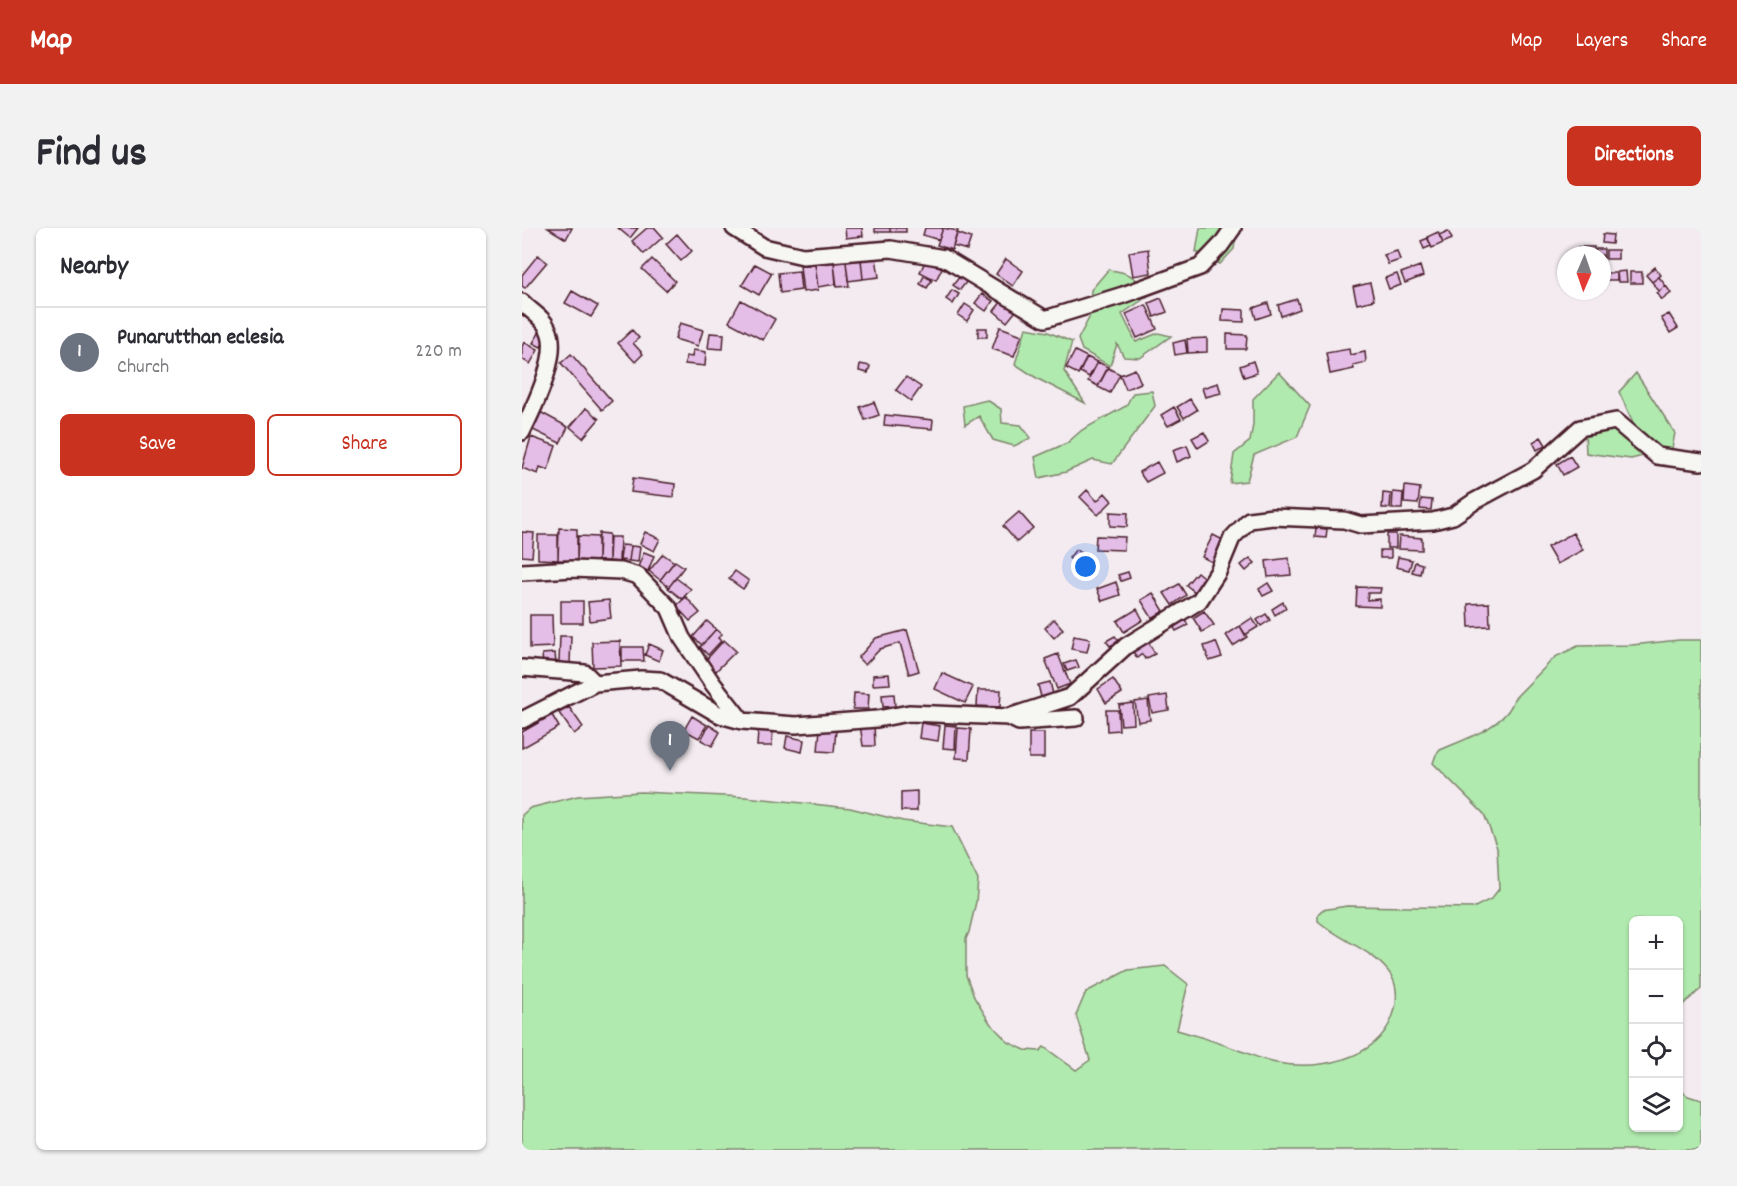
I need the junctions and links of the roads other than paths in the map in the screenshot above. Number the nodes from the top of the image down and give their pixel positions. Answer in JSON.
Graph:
{"nodes":[{"id":1,"x":734,"y":228,"type":"edge"},
{"id":2,"x":1233,"y":228,"type":"edge"},
{"id":3,"x":522,"y":302,"type":"edge"},
{"id":4,"x":522,"y":432,"type":"edge"},
{"id":5,"x":1701,"y":462,"type":"edge"},
{"id":6,"x":522,"y":572,"type":"edge"},
{"id":7,"x":522,"y":668,"type":"edge"},
{"id":8,"x":595,"y":683,"type":"junction"},
{"id":9,"x":1009,"y":717,"type":"junction"},
{"id":10,"x":1077,"y":718,"type":"dead end"},
{"id":11,"x":522,"y":720,"type":"edge"},
{"id":12,"x":742,"y":721,"type":"junction"}],
"edges":[{"from":1,"to":2,"type":"street"},
{"from":3,"to":4,"type":"street"},
{"from":5,"to":9,"type":"street"},
{"from":6,"to":12,"type":"street"},
{"from":7,"to":8,"type":"street"},
{"from":8,"to":11,"type":"street"},
{"from":8,"to":12,"type":"street"},
{"from":9,"to":10,"type":"street"},
{"from":9,"to":12,"type":"street"}]}
